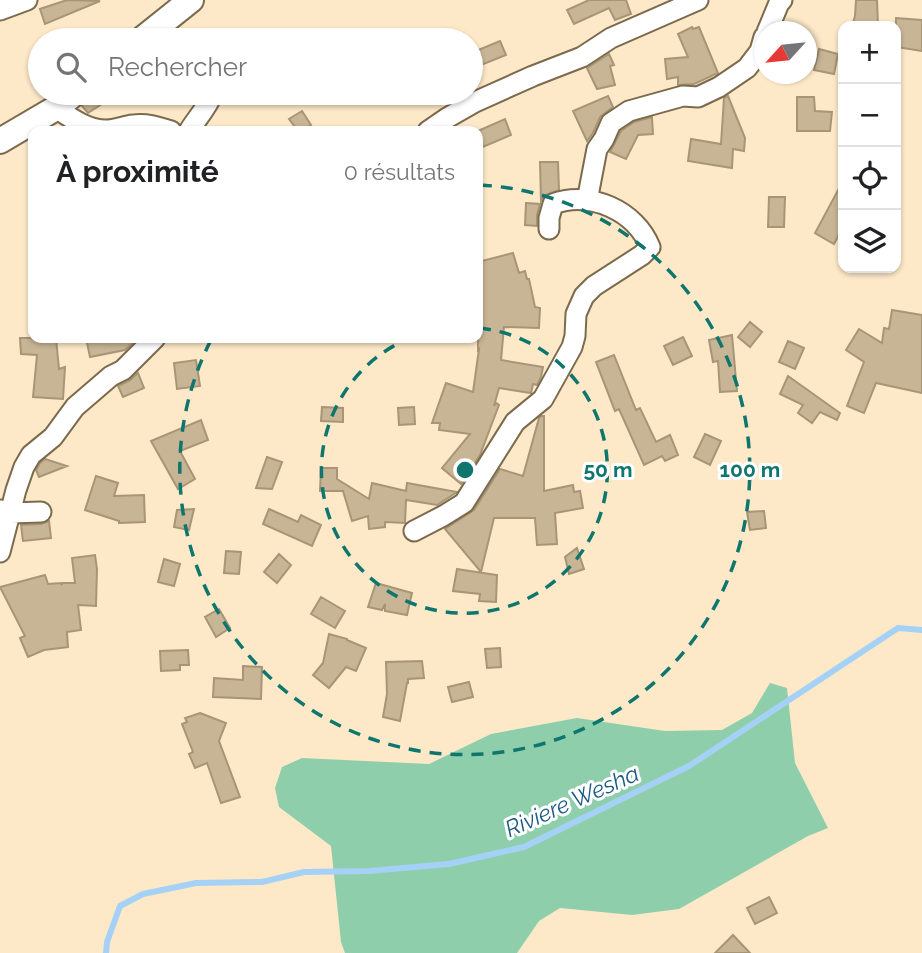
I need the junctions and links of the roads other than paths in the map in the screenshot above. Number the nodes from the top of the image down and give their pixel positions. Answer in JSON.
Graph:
{"nodes":[{"id":1,"x":27,"y":0,"type":"edge"},
{"id":2,"x":191,"y":0,"type":"edge"},
{"id":3,"x":698,"y":0,"type":"edge"},
{"id":4,"x":782,"y":0,"type":"edge"},
{"id":5,"x":0,"y":10,"type":"edge"},
{"id":6,"x":772,"y":21,"type":"edge"},
{"id":7,"x":156,"y":28,"type":"edge"},
{"id":8,"x":754,"y":59,"type":"edge"},
{"id":9,"x":483,"y":98,"type":"edge"},
{"id":10,"x":58,"y":105,"type":"edge"},
{"id":11,"x":68,"y":105,"type":"edge"},
{"id":12,"x":208,"y":105,"type":"edge"},
{"id":13,"x":470,"y":105,"type":"edge"},
{"id":14,"x":86,"y":126,"type":"edge"},
{"id":15,"x":125,"y":126,"type":"edge"},
{"id":16,"x":153,"y":126,"type":"edge"},
{"id":17,"x":192,"y":126,"type":"edge"},
{"id":18,"x":435,"y":126,"type":"edge"},
{"id":19,"x":0,"y":141,"type":"edge"},
{"id":20,"x":587,"y":201,"type":"junction"},
{"id":21,"x":549,"y":229,"type":"dead end"},
{"id":22,"x":150,"y":343,"type":"edge"},
{"id":23,"x":6,"y":511,"type":"edge"},
{"id":24,"x":41,"y":512,"type":"dead end"},
{"id":25,"x":414,"y":531,"type":"dead end"},
{"id":26,"x":0,"y":552,"type":"edge"}],
"edges":[{"from":1,"to":5,"type":"street"},
{"from":2,"to":7,"type":"street"},
{"from":3,"to":9,"type":"street"},
{"from":4,"to":6,"type":"street"},
{"from":8,"to":20,"type":"street"},
{"from":10,"to":19,"type":"street"},
{"from":11,"to":14,"type":"street"},
{"from":12,"to":17,"type":"street"},
{"from":13,"to":18,"type":"street"},
{"from":15,"to":16,"type":"street"},
{"from":20,"to":21,"type":"street"},
{"from":20,"to":25,"type":"street"},
{"from":22,"to":23,"type":"street"},
{"from":23,"to":24,"type":"street"},
{"from":23,"to":26,"type":"street"}]}
